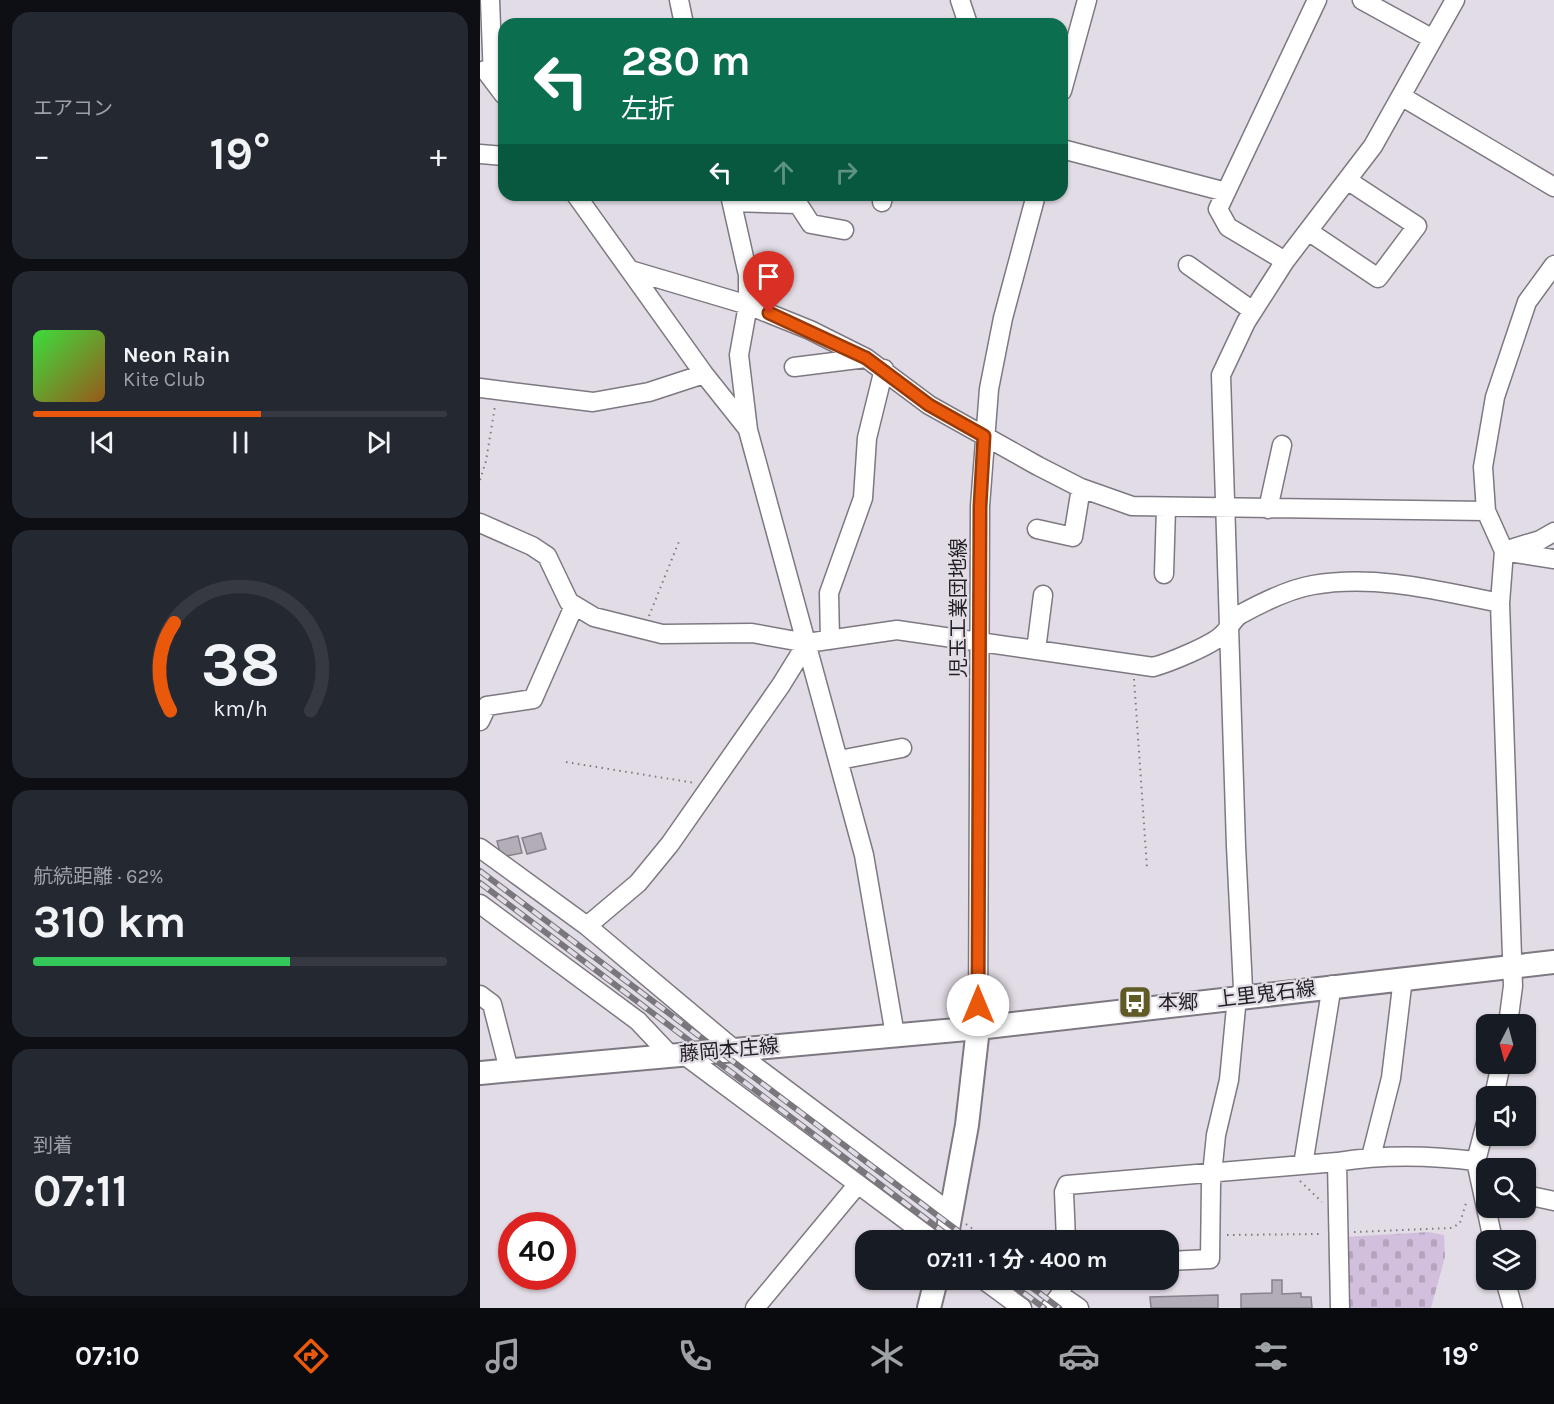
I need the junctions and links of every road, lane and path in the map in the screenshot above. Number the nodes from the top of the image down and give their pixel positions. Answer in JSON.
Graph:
{"nodes":[{"id":1,"x":490,"y":0,"type":"edge"},
{"id":2,"x":679,"y":0,"type":"edge"},
{"id":3,"x":960,"y":0,"type":"edge"},
{"id":4,"x":1086,"y":0,"type":"edge"},
{"id":5,"x":1317,"y":0,"type":"edge"},
{"id":6,"x":1362,"y":0,"type":"edge"},
{"id":7,"x":1455,"y":0,"type":"edge"},
{"id":8,"x":683,"y":18,"type":"edge"},
{"id":9,"x":966,"y":18,"type":"edge"},
{"id":10,"x":1433,"y":39,"type":"junction"},
{"id":11,"x":1068,"y":63,"type":"edge"},
{"id":12,"x":492,"y":68,"type":"edge"},
{"id":13,"x":1401,"y":96,"type":"junction"},
{"id":14,"x":1068,"y":151,"type":"edge"},
{"id":15,"x":480,"y":154,"type":"edge"},
{"id":16,"x":498,"y":156,"type":"edge"},
{"id":17,"x":1347,"y":180,"type":"junction"},
{"id":18,"x":1554,"y":187,"type":"edge"},
{"id":19,"x":1226,"y":192,"type":"junction"},
{"id":20,"x":580,"y":201,"type":"edge"},
{"id":21,"x":732,"y":201,"type":"edge"},
{"id":22,"x":764,"y":201,"type":"edge"},
{"id":23,"x":1034,"y":201,"type":"edge"},
{"id":24,"x":844,"y":230,"type":"dead end"},
{"id":25,"x":1308,"y":231,"type":"junction"},
{"id":26,"x":1285,"y":261,"type":"junction"},
{"id":27,"x":1188,"y":265,"type":"dead end"},
{"id":28,"x":1554,"y":265,"type":"edge"},
{"id":29,"x":630,"y":270,"type":"junction"},
{"id":30,"x":748,"y":304,"type":"junction"},
{"id":31,"x":1253,"y":311,"type":"junction"},
{"id":32,"x":866,"y":358,"type":"junction"},
{"id":33,"x":794,"y":366,"type":"dead end"},
{"id":34,"x":884,"y":369,"type":"junction"},
{"id":35,"x":704,"y":374,"type":"junction"},
{"id":36,"x":489,"y":389,"type":"edge"},
{"id":37,"x":748,"y":430,"type":"junction"},
{"id":38,"x":984,"y":436,"type":"junction"},
{"id":39,"x":1282,"y":445,"type":"dead end"},
{"id":40,"x":480,"y":480,"type":"edge"},
{"id":41,"x":1081,"y":488,"type":"junction"},
{"id":42,"x":1166,"y":508,"type":"junction"},
{"id":43,"x":1227,"y":508,"type":"junction"},
{"id":44,"x":1268,"y":508,"type":"junction"},
{"id":45,"x":1486,"y":511,"type":"junction"},
{"id":46,"x":480,"y":523,"type":"edge"},
{"id":47,"x":1037,"y":529,"type":"dead end"},
{"id":48,"x":1554,"y":532,"type":"edge"},
{"id":49,"x":680,"y":539,"type":"dead end"},
{"id":50,"x":1504,"y":551,"type":"junction"},
{"id":51,"x":1554,"y":559,"type":"edge"},
{"id":52,"x":1164,"y":574,"type":"dead end"},
{"id":53,"x":1043,"y":595,"type":"dead end"},
{"id":54,"x":1500,"y":603,"type":"junction"},
{"id":55,"x":574,"y":606,"type":"junction"},
{"id":56,"x":1230,"y":625,"type":"junction"},
{"id":57,"x":643,"y":629,"type":"junction"},
{"id":58,"x":830,"y":640,"type":"junction"},
{"id":59,"x":981,"y":642,"type":"junction"},
{"id":60,"x":807,"y":643,"type":"junction"},
{"id":61,"x":1036,"y":650,"type":"junction"},
{"id":62,"x":1133,"y":664,"type":"junction"},
{"id":63,"x":480,"y":721,"type":"edge"},
{"id":64,"x":902,"y":748,"type":"dead end"},
{"id":65,"x":839,"y":760,"type":"junction"},
{"id":66,"x":566,"y":762,"type":"dead end"},
{"id":67,"x":709,"y":785,"type":"junction"},
{"id":68,"x":480,"y":848,"type":"edge"},
{"id":69,"x":1148,"y":868,"type":"dead end"},
{"id":70,"x":480,"y":904,"type":"edge"},
{"id":71,"x":587,"y":926,"type":"junction"},
{"id":72,"x":1554,"y":962,"type":"edge"},
{"id":73,"x":1513,"y":965,"type":"junction"},
{"id":74,"x":1403,"y":978,"type":"junction"},
{"id":75,"x":1332,"y":986,"type":"junction"},
{"id":76,"x":480,"y":995,"type":"edge"},
{"id":77,"x":1238,"y":997,"type":"junction"},
{"id":78,"x":1509,"y":1014,"type":"edge"},
{"id":79,"x":978,"y":1028,"type":"junction"},
{"id":80,"x":895,"y":1035,"type":"junction"},
{"id":81,"x":736,"y":1050,"type":"junction"},
{"id":82,"x":677,"y":1055,"type":"junction"},
{"id":83,"x":508,"y":1070,"type":"junction"},
{"id":84,"x":480,"y":1073,"type":"edge"},
{"id":85,"x":1371,"y":1156,"type":"junction"},
{"id":86,"x":1476,"y":1161,"type":"edge"},
{"id":87,"x":1337,"y":1162,"type":"junction"},
{"id":88,"x":1298,"y":1170,"type":"junction"},
{"id":89,"x":1213,"y":1171,"type":"junction"},
{"id":90,"x":858,"y":1184,"type":"junction"},
{"id":91,"x":1476,"y":1193,"type":"edge"},
{"id":92,"x":1536,"y":1197,"type":"edge"},
{"id":93,"x":1554,"y":1201,"type":"edge"},
{"id":94,"x":1323,"y":1203,"type":"dead end"},
{"id":95,"x":952,"y":1214,"type":"junction"},
{"id":96,"x":920,"y":1230,"type":"edge"},
{"id":97,"x":948,"y":1230,"type":"edge"},
{"id":98,"x":974,"y":1230,"type":"edge"},
{"id":99,"x":1065,"y":1230,"type":"edge"},
{"id":100,"x":1222,"y":1231,"type":"dead end"},
{"id":101,"x":1335,"y":1233,"type":"junction"},
{"id":102,"x":1179,"y":1260,"type":"edge"},
{"id":103,"x":934,"y":1290,"type":"edge"},
{"id":104,"x":998,"y":1290,"type":"edge"},
{"id":105,"x":1508,"y":1290,"type":"edge"},
{"id":106,"x":1058,"y":1294,"type":"edge"},
{"id":107,"x":755,"y":1308,"type":"edge"},
{"id":108,"x":929,"y":1308,"type":"edge"},
{"id":109,"x":1022,"y":1308,"type":"edge"},
{"id":110,"x":1079,"y":1308,"type":"edge"},
{"id":111,"x":1340,"y":1308,"type":"edge"},
{"id":112,"x":1513,"y":1308,"type":"edge"}],
"edges":[{"from":1,"to":12,"type":"street"},
{"from":2,"to":8,"type":"street"},
{"from":3,"to":9,"type":"street"},
{"from":4,"to":11,"type":"street"},
{"from":5,"to":19,"type":"street"},
{"from":6,"to":10,"type":"street"},
{"from":7,"to":10,"type":"street"},
{"from":10,"to":13,"type":"street"},
{"from":13,"to":17,"type":"street"},
{"from":13,"to":18,"type":"street"},
{"from":14,"to":19,"type":"street"},
{"from":15,"to":16,"type":"street"},
{"from":17,"to":25,"type":"street"},
{"from":17,"to":25,"type":"street"},
{"from":19,"to":26,"type":"street"},
{"from":20,"to":29,"type":"street"},
{"from":21,"to":30,"type":"street"},
{"from":22,"to":24,"type":"street"},
{"from":23,"to":38,"type":"street","name":"児玉工業団地線"},
{"from":25,"to":26,"type":"street"},
{"from":26,"to":31,"type":"street"},
{"from":27,"to":31,"type":"street"},
{"from":28,"to":45,"type":"street"},
{"from":29,"to":30,"type":"street"},
{"from":29,"to":35,"type":"street"},
{"from":30,"to":32,"type":"street"},
{"from":30,"to":37,"type":"street"},
{"from":31,"to":43,"type":"street"},
{"from":32,"to":33,"type":"street"},
{"from":32,"to":34,"type":"street"},
{"from":34,"to":38,"type":"street"},
{"from":34,"to":58,"type":"street"},
{"from":35,"to":36,"type":"street"},
{"from":35,"to":37,"type":"street"},
{"from":36,"to":40,"type":"path"},
{"from":37,"to":60,"type":"street"},
{"from":38,"to":41,"type":"street"},
{"from":38,"to":59,"type":"street","name":"児玉工業団地線"},
{"from":39,"to":44,"type":"street"},
{"from":41,"to":42,"type":"street"},
{"from":41,"to":47,"type":"street"},
{"from":42,"to":43,"type":"street"},
{"from":42,"to":52,"type":"street"},
{"from":43,"to":44,"type":"street"},
{"from":43,"to":56,"type":"street"},
{"from":44,"to":45,"type":"street"},
{"from":45,"to":50,"type":"street"},
{"from":46,"to":55,"type":"street"},
{"from":48,"to":50,"type":"street"},
{"from":49,"to":57,"type":"path"},
{"from":50,"to":51,"type":"street"},
{"from":50,"to":54,"type":"street"},
{"from":53,"to":61,"type":"street"},
{"from":54,"to":56,"type":"street"},
{"from":54,"to":73,"type":"street"},
{"from":55,"to":57,"type":"street"},
{"from":55,"to":63,"type":"street"},
{"from":56,"to":62,"type":"street"},
{"from":56,"to":77,"type":"street"},
{"from":57,"to":60,"type":"street"},
{"from":58,"to":59,"type":"street"},
{"from":58,"to":60,"type":"street"},
{"from":59,"to":61,"type":"street"},
{"from":59,"to":79,"type":"street","name":"児玉工業団地線"},
{"from":60,"to":65,"type":"street"},
{"from":60,"to":67,"type":"street"},
{"from":61,"to":62,"type":"street"},
{"from":62,"to":69,"type":"path"},
{"from":64,"to":65,"type":"street"},
{"from":65,"to":80,"type":"street"},
{"from":66,"to":67,"type":"path"},
{"from":67,"to":71,"type":"street"},
{"from":68,"to":71,"type":"street"},
{"from":70,"to":82,"type":"street"},
{"from":71,"to":81,"type":"street"},
{"from":72,"to":73,"type":"main road","name":"上里鬼石線"},
{"from":73,"to":74,"type":"main road","name":"上里鬼石線"},
{"from":73,"to":78,"type":"street"},
{"from":74,"to":75,"type":"main road","name":"上里鬼石線"},
{"from":74,"to":85,"type":"street"},
{"from":75,"to":77,"type":"main road","name":"上里鬼石線"},
{"from":75,"to":88,"type":"street"},
{"from":76,"to":83,"type":"street"},
{"from":77,"to":79,"type":"main road","name":"上里鬼石線"},
{"from":77,"to":89,"type":"street"},
{"from":79,"to":80,"type":"main road","name":"藤岡本庄線"},
{"from":79,"to":95,"type":"main road"},
{"from":80,"to":81,"type":"main road","name":"藤岡本庄線"},
{"from":81,"to":82,"type":"main road","name":"藤岡本庄線"},
{"from":81,"to":95,"type":"street"},
{"from":82,"to":83,"type":"main road","name":"藤岡本庄線"},
{"from":82,"to":90,"type":"street"},
{"from":83,"to":84,"type":"main road","name":"藤岡本庄線"},
{"from":85,"to":86,"type":"street"},
{"from":85,"to":87,"type":"street"},
{"from":87,"to":88,"type":"street"},
{"from":87,"to":101,"type":"street"},
{"from":88,"to":89,"type":"street"},
{"from":88,"to":94,"type":"path"},
{"from":89,"to":99,"type":"street"},
{"from":89,"to":102,"type":"street"},
{"from":90,"to":96,"type":"street"},
{"from":90,"to":107,"type":"street"},
{"from":91,"to":101,"type":"path"},
{"from":92,"to":93,"type":"street"},
{"from":95,"to":97,"type":"main road"},
{"from":95,"to":98,"type":"path"},
{"from":100,"to":101,"type":"path"},
{"from":101,"to":111,"type":"street"},
{"from":103,"to":108,"type":"main road"},
{"from":104,"to":109,"type":"street"},
{"from":105,"to":112,"type":"street"},
{"from":106,"to":110,"type":"street"}]}
